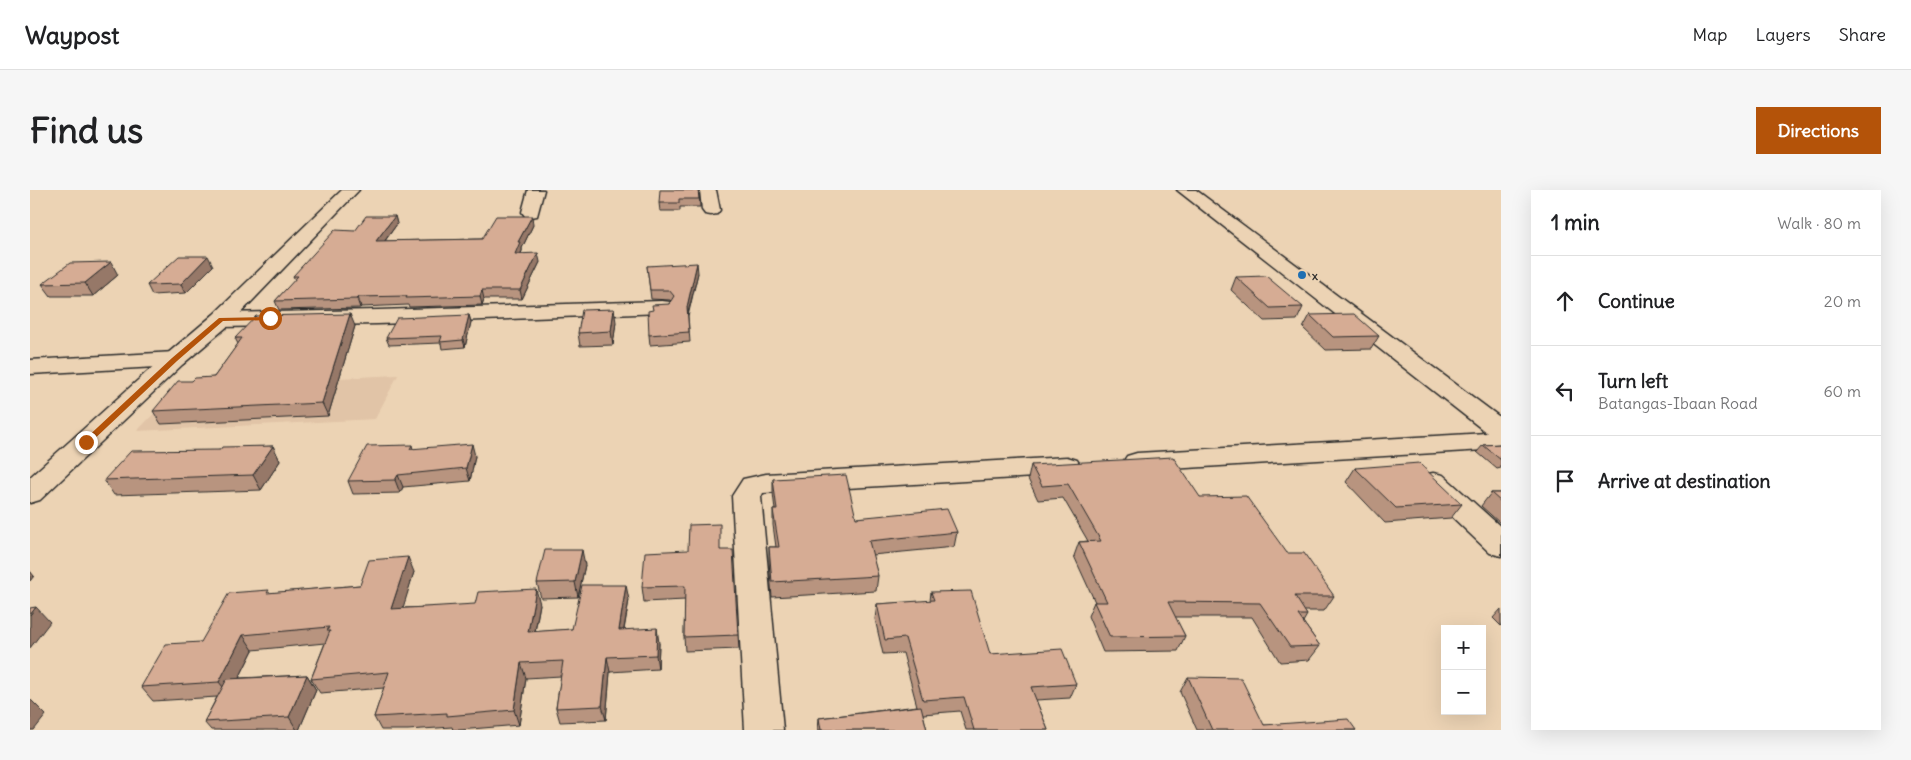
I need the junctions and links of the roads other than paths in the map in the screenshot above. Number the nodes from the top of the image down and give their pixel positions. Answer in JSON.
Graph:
{"nodes":[{"id":1,"x":351,"y":190,"type":"edge"},
{"id":2,"x":536,"y":190,"type":"edge"},
{"id":3,"x":708,"y":190,"type":"edge"},
{"id":4,"x":1185,"y":190,"type":"edge"},
{"id":5,"x":711,"y":210,"type":"dead end"},
{"id":6,"x":531,"y":212,"type":"dead end"},
{"id":7,"x":662,"y":307,"type":"edge"},
{"id":8,"x":221,"y":320,"type":"junction"},
{"id":9,"x":175,"y":359,"type":"junction"},
{"id":10,"x":30,"y":367,"type":"edge"},
{"id":11,"x":1501,"y":431,"type":"edge"},
{"id":12,"x":1501,"y":441,"type":"edge"},
{"id":13,"x":1395,"y":447,"type":"junction"},
{"id":14,"x":30,"y":493,"type":"edge"},
{"id":15,"x":1501,"y":545,"type":"edge"},
{"id":16,"x":764,"y":730,"type":"edge"}],
"edges":[{"from":1,"to":8,"type":"street"},
{"from":2,"to":6,"type":"street"},
{"from":3,"to":5,"type":"street"},
{"from":4,"to":11,"type":"street"},
{"from":7,"to":8,"type":"street"},
{"from":8,"to":9,"type":"street"},
{"from":9,"to":10,"type":"street"},
{"from":9,"to":14,"type":"street"},
{"from":12,"to":13,"type":"street"},
{"from":13,"to":15,"type":"street"},
{"from":13,"to":16,"type":"street"}]}
